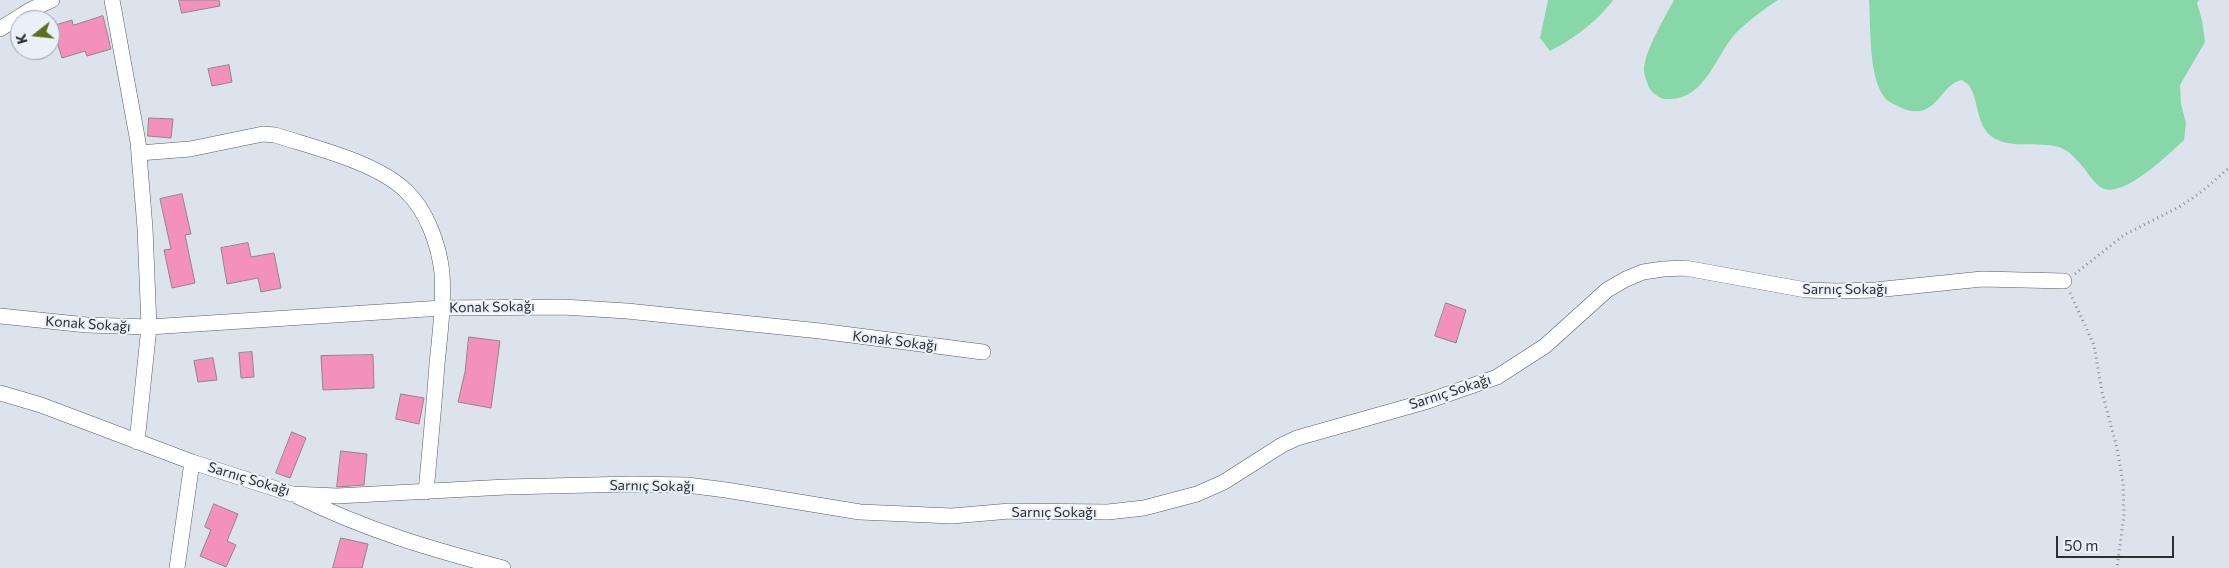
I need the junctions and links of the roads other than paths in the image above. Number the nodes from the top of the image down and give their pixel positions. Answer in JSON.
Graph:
{"nodes":[{"id":1,"x":52,"y":0,"type":"edge"},
{"id":2,"x":112,"y":0,"type":"edge"},
{"id":3,"x":0,"y":29,"type":"edge"},
{"id":4,"x":139,"y":152,"type":"junction"},
{"id":5,"x":2064,"y":281,"type":"road end"},
{"id":6,"x":442,"y":308,"type":"junction"},
{"id":7,"x":0,"y":316,"type":"edge"},
{"id":8,"x":149,"y":328,"type":"junction"},
{"id":9,"x":983,"y":352,"type":"dead end"},
{"id":10,"x":0,"y":394,"type":"edge"},
{"id":11,"x":137,"y":442,"type":"junction"},
{"id":12,"x":192,"y":462,"type":"junction"},
{"id":13,"x":426,"y":492,"type":"junction"},
{"id":14,"x":292,"y":494,"type":"junction"},
{"id":15,"x":177,"y":568,"type":"edge"},
{"id":16,"x":503,"y":568,"type":"edge"}],
"edges":[{"from":1,"to":3,"type":"street"},
{"from":2,"to":4,"type":"street"},
{"from":4,"to":6,"type":"street"},
{"from":4,"to":8,"type":"street"},
{"from":5,"to":13,"type":"street","name":"Sarnıç Sokağı"},
{"from":6,"to":8,"type":"street","name":"Konak Sokağı"},
{"from":6,"to":9,"type":"street","name":"Konak Sokağı"},
{"from":6,"to":13,"type":"street"},
{"from":7,"to":8,"type":"street","name":"Konak Sokağı"},
{"from":8,"to":11,"type":"street"},
{"from":10,"to":11,"type":"street","name":"Sarnıç Sokağı"},
{"from":11,"to":12,"type":"street","name":"Sarnıç Sokağı"},
{"from":12,"to":14,"type":"street","name":"Sarnıç Sokağı"},
{"from":12,"to":15,"type":"street"},
{"from":13,"to":14,"type":"street","name":"Sarnıç Sokağı"},
{"from":14,"to":16,"type":"street"}]}
